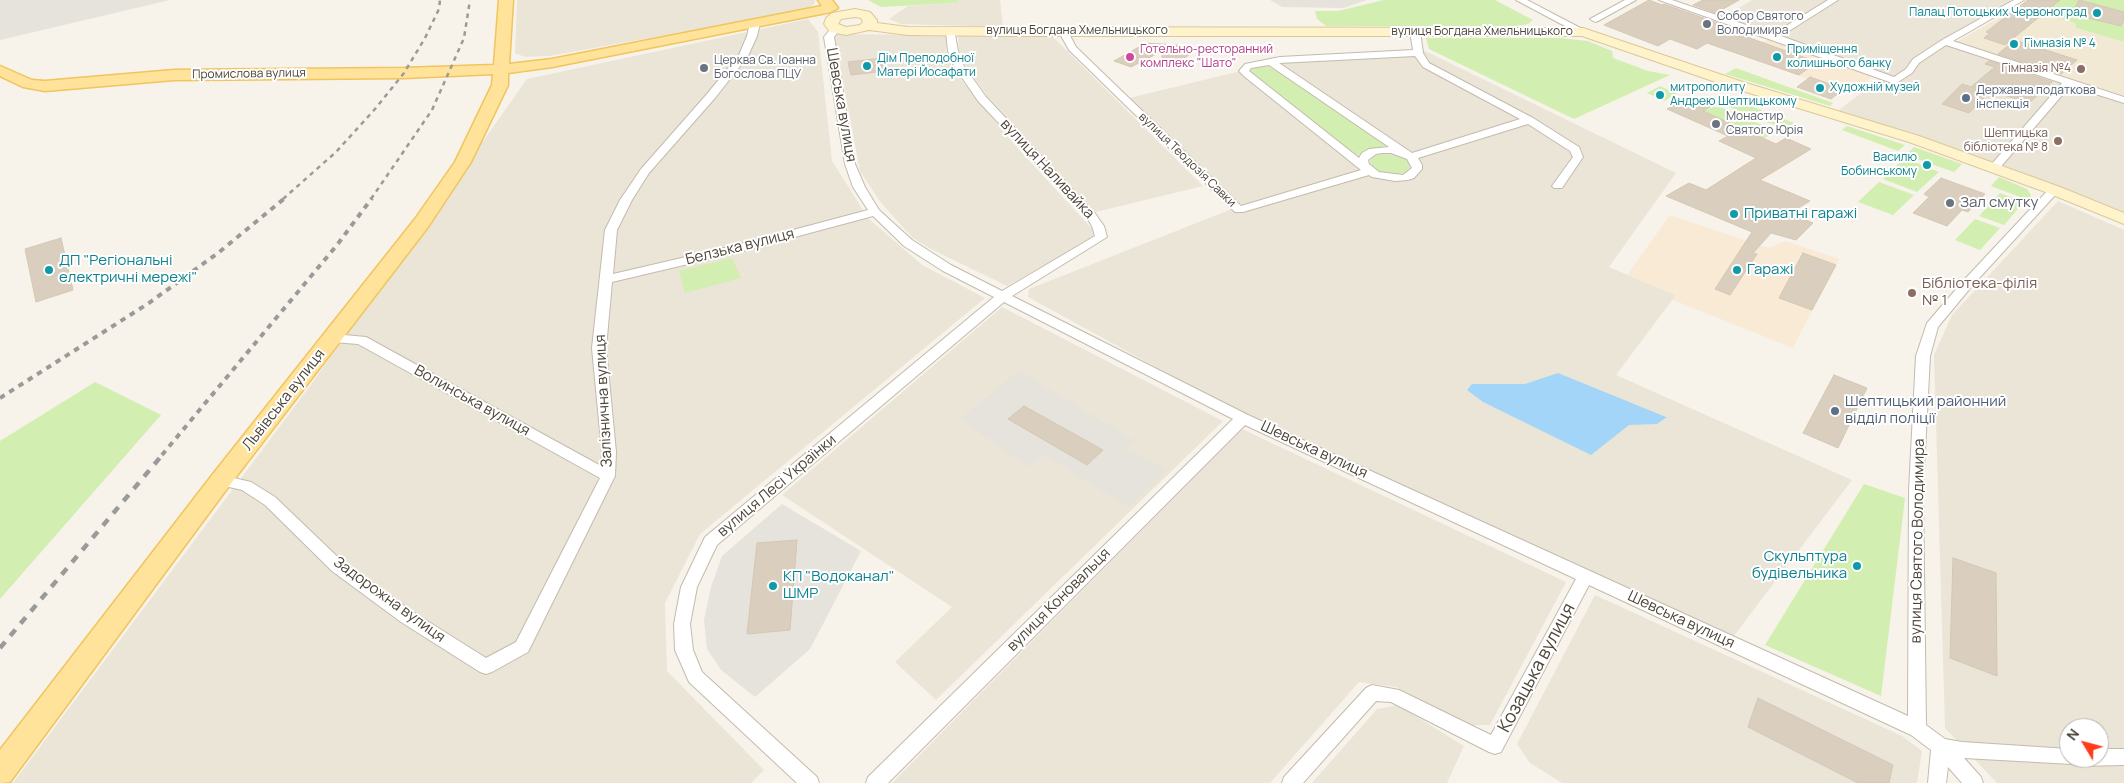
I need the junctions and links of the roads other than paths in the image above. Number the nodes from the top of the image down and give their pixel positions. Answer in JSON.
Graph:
{"nodes":[{"id":1,"x":506,"y":0,"type":"edge"},
{"id":2,"x":1520,"y":0,"type":"edge"},
{"id":3,"x":1632,"y":0,"type":"edge"},
{"id":4,"x":1663,"y":0,"type":"edge"},
{"id":5,"x":1834,"y":0,"type":"edge"},
{"id":6,"x":2020,"y":0,"type":"edge"},
{"id":7,"x":833,"y":8,"type":"edge"},
{"id":8,"x":1595,"y":19,"type":"dead end"},
{"id":9,"x":755,"y":23,"type":"junction"},
{"id":10,"x":868,"y":26,"type":"junction"},
{"id":11,"x":836,"y":29,"type":"junction"},
{"id":12,"x":951,"y":31,"type":"junction"},
{"id":13,"x":1415,"y":31,"type":"junction"},
{"id":14,"x":1064,"y":32,"type":"junction"},
{"id":15,"x":1584,"y":32,"type":"junction"},
{"id":16,"x":1774,"y":37,"type":"junction"},
{"id":17,"x":1945,"y":42,"type":"junction"},
{"id":18,"x":1418,"y":53,"type":"junction"},
{"id":19,"x":1270,"y":62,"type":"junction"},
{"id":20,"x":502,"y":69,"type":"junction"},
{"id":21,"x":0,"y":70,"type":"edge"},
{"id":22,"x":2068,"y":82,"type":"junction"},
{"id":23,"x":2124,"y":100,"type":"edge"},
{"id":24,"x":1529,"y":120,"type":"junction"},
{"id":25,"x":1411,"y":157,"type":"junction"},
{"id":26,"x":1994,"y":168,"type":"junction"},
{"id":27,"x":1369,"y":171,"type":"junction"},
{"id":28,"x":1558,"y":186,"type":"dead end"},
{"id":29,"x":2054,"y":190,"type":"junction"},
{"id":30,"x":875,"y":212,"type":"junction"},
{"id":31,"x":2124,"y":219,"type":"edge"},
{"id":32,"x":605,"y":280,"type":"junction"},
{"id":33,"x":1003,"y":296,"type":"junction"},
{"id":34,"x":334,"y":338,"type":"junction"},
{"id":35,"x":1243,"y":418,"type":"junction"},
{"id":36,"x":608,"y":476,"type":"junction"},
{"id":37,"x":221,"y":480,"type":"junction"},
{"id":38,"x":1586,"y":575,"type":"junction"},
{"id":39,"x":486,"y":667,"type":"joint"},
{"id":40,"x":1916,"y":729,"type":"junction"},
{"id":41,"x":1941,"y":746,"type":"junction"},
{"id":42,"x":2059,"y":756,"type":"edge"},
{"id":43,"x":2109,"y":758,"type":"edge"},
{"id":44,"x":2124,"y":758,"type":"edge"},
{"id":45,"x":0,"y":773,"type":"edge"},
{"id":46,"x":810,"y":783,"type":"edge"},
{"id":47,"x":875,"y":783,"type":"edge"},
{"id":48,"x":1290,"y":783,"type":"edge"},
{"id":49,"x":1937,"y":783,"type":"edge"},
{"id":50,"x":1974,"y":783,"type":"edge"}],
"edges":[{"from":1,"to":20,"type":"main road","name":"Львівська вулиця"},
{"from":2,"to":15,"type":"street"},
{"from":3,"to":8,"type":"street"},
{"from":4,"to":16,"type":"street"},
{"from":5,"to":16,"type":"street"},
{"from":6,"to":17,"type":"street"},
{"from":7,"to":9,"type":"main road","name":"Промислова вулиця"},
{"from":7,"to":10,"type":"main road"},
{"from":7,"to":11,"type":"main road"},
{"from":9,"to":20,"type":"main road","name":"Промислова вулиця"},
{"from":9,"to":32,"type":"street","name":"Залізнична вулиця"},
{"from":10,"to":11,"type":"main road","name":"вулиця Богдана Хмельницького"},
{"from":10,"to":12,"type":"main road","name":"вулиця Богдана Хмельницького"},
{"from":11,"to":30,"type":"street","name":"Шевська вулиця"},
{"from":12,"to":14,"type":"main road","name":"вулиця Богдана Хмельницького"},
{"from":12,"to":33,"type":"street","name":"вулиця Наливайка"},
{"from":13,"to":14,"type":"main road","name":"вулиця Богдана Хмельницького"},
{"from":13,"to":15,"type":"main road","name":"вулиця Богдана Хмельницького"},
{"from":13,"to":18,"type":"street"},
{"from":14,"to":27,"type":"street","name":"вулиця Теодозія Савки"},
{"from":15,"to":26,"type":"main road","name":"вулиця Богдана Хмельницького"},
{"from":16,"to":17,"type":"street"},
{"from":17,"to":22,"type":"street"},
{"from":18,"to":19,"type":"street"},
{"from":18,"to":24,"type":"street"},
{"from":19,"to":25,"type":"street"},
{"from":19,"to":27,"type":"street"},
{"from":20,"to":21,"type":"main road","name":"Промислова вулиця"},
{"from":20,"to":34,"type":"main road","name":"Львівська вулиця"},
{"from":22,"to":23,"type":"street"},
{"from":22,"to":26,"type":"street"},
{"from":24,"to":25,"type":"street"},
{"from":24,"to":28,"type":"street"},
{"from":25,"to":27,"type":"street"},
{"from":25,"to":27,"type":"street"},
{"from":26,"to":29,"type":"main road","name":"вулиця Богдана Хмельницького"},
{"from":29,"to":31,"type":"main road","name":"вулиця Богдана Хмельницького"},
{"from":29,"to":40,"type":"street","name":"вулиця Святого Володимира"},
{"from":30,"to":32,"type":"street","name":"Белзька вулиця"},
{"from":30,"to":33,"type":"street","name":"Шевська вулиця"},
{"from":32,"to":36,"type":"street","name":"Залізнична вулиця"},
{"from":33,"to":35,"type":"street","name":"Шевська вулиця"},
{"from":33,"to":46,"type":"street","name":"вулиця Лесі Українки"},
{"from":34,"to":36,"type":"street","name":"Волинська вулиця"},
{"from":34,"to":37,"type":"main road","name":"Львівська вулиця"},
{"from":35,"to":38,"type":"street","name":"Шевська вулиця"},
{"from":35,"to":47,"type":"street","name":"вулиця Коновальця"},
{"from":36,"to":39,"type":"street","name":"Залізнична вулиця"},
{"from":37,"to":39,"type":"street","name":"Задорожна вулиця"},
{"from":37,"to":45,"type":"main road","name":"Львівська вулиця"},
{"from":38,"to":40,"type":"street","name":"Шевська вулиця"},
{"from":38,"to":48,"type":"street","name":"Козацька вулиця"},
{"from":40,"to":41,"type":"street","name":"Шевська вулиця"},
{"from":41,"to":42,"type":"street"},
{"from":41,"to":49,"type":"street"},
{"from":41,"to":50,"type":"street"},
{"from":43,"to":44,"type":"street"}]}
